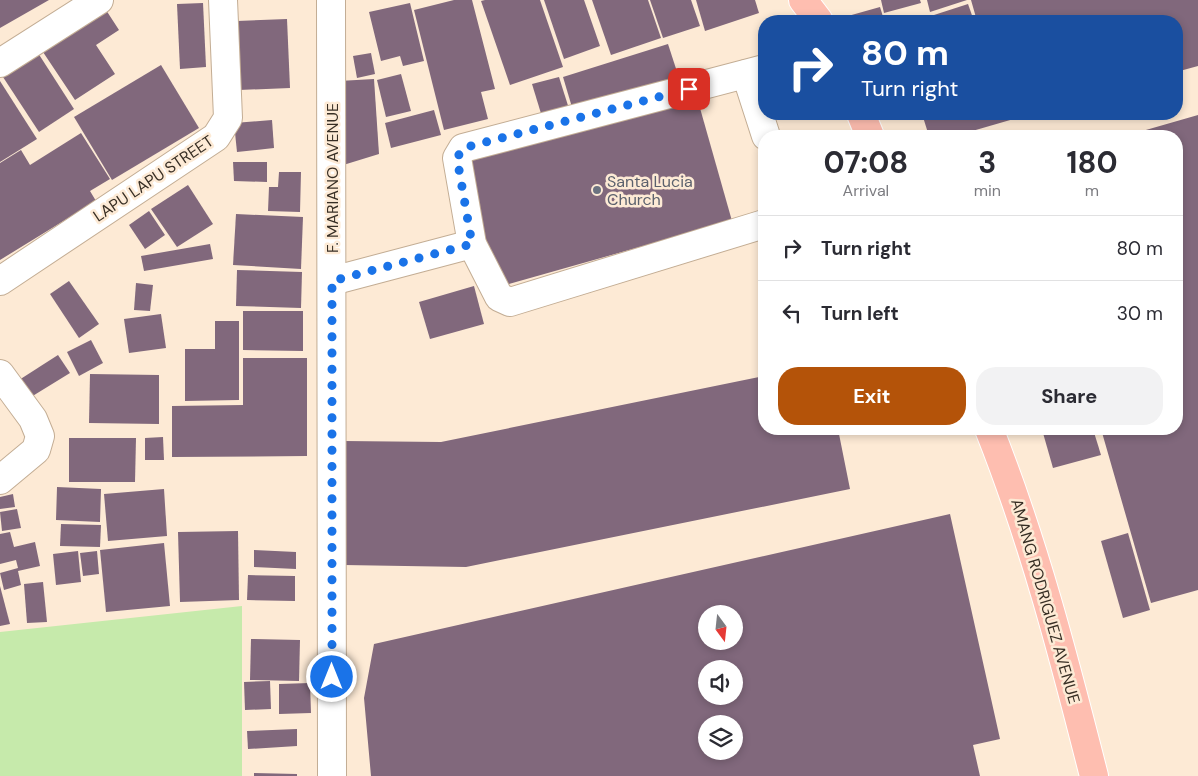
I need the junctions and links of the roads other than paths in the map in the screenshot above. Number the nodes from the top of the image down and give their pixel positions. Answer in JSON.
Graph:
{"nodes":[{"id":1,"x":99,"y":0,"type":"edge"},
{"id":2,"x":223,"y":0,"type":"edge"},
{"id":3,"x":331,"y":0,"type":"edge"},
{"id":4,"x":803,"y":0,"type":"edge"},
{"id":5,"x":824,"y":0,"type":"edge"},
{"id":6,"x":814,"y":15,"type":"edge"},
{"id":7,"x":827,"y":15,"type":"edge"},
{"id":8,"x":0,"y":63,"type":"edge"},
{"id":9,"x":755,"y":72,"type":"edge"},
{"id":10,"x":758,"y":89,"type":"edge"},
{"id":11,"x":758,"y":226,"type":"edge"},
{"id":12,"x":472,"y":244,"type":"junction"},
{"id":13,"x":332,"y":281,"type":"junction"},
{"id":14,"x":0,"y":282,"type":"edge"},
{"id":15,"x":0,"y":374,"type":"edge"},
{"id":16,"x":991,"y":435,"type":"edge"},
{"id":17,"x":0,"y":480,"type":"edge"},
{"id":18,"x":332,"y":776,"type":"edge"},
{"id":19,"x":1094,"y":776,"type":"edge"}],
"edges":[{"from":1,"to":8,"type":"street"},
{"from":2,"to":14,"type":"street","name":"LAPU LAPU STREET"},
{"from":3,"to":13,"type":"street","name":"F. MARIANO AVENUE"},
{"from":4,"to":6,"type":"main road"},
{"from":5,"to":7,"type":"main road"},
{"from":9,"to":10,"type":"street"},
{"from":9,"to":12,"type":"street"},
{"from":11,"to":12,"type":"street"},
{"from":12,"to":13,"type":"street"},
{"from":13,"to":18,"type":"street","name":"F. MARIANO AVENUE"},
{"from":15,"to":17,"type":"street"},
{"from":16,"to":19,"type":"main road","name":"AMANG RODRIGUEZ AVENUE"}]}
